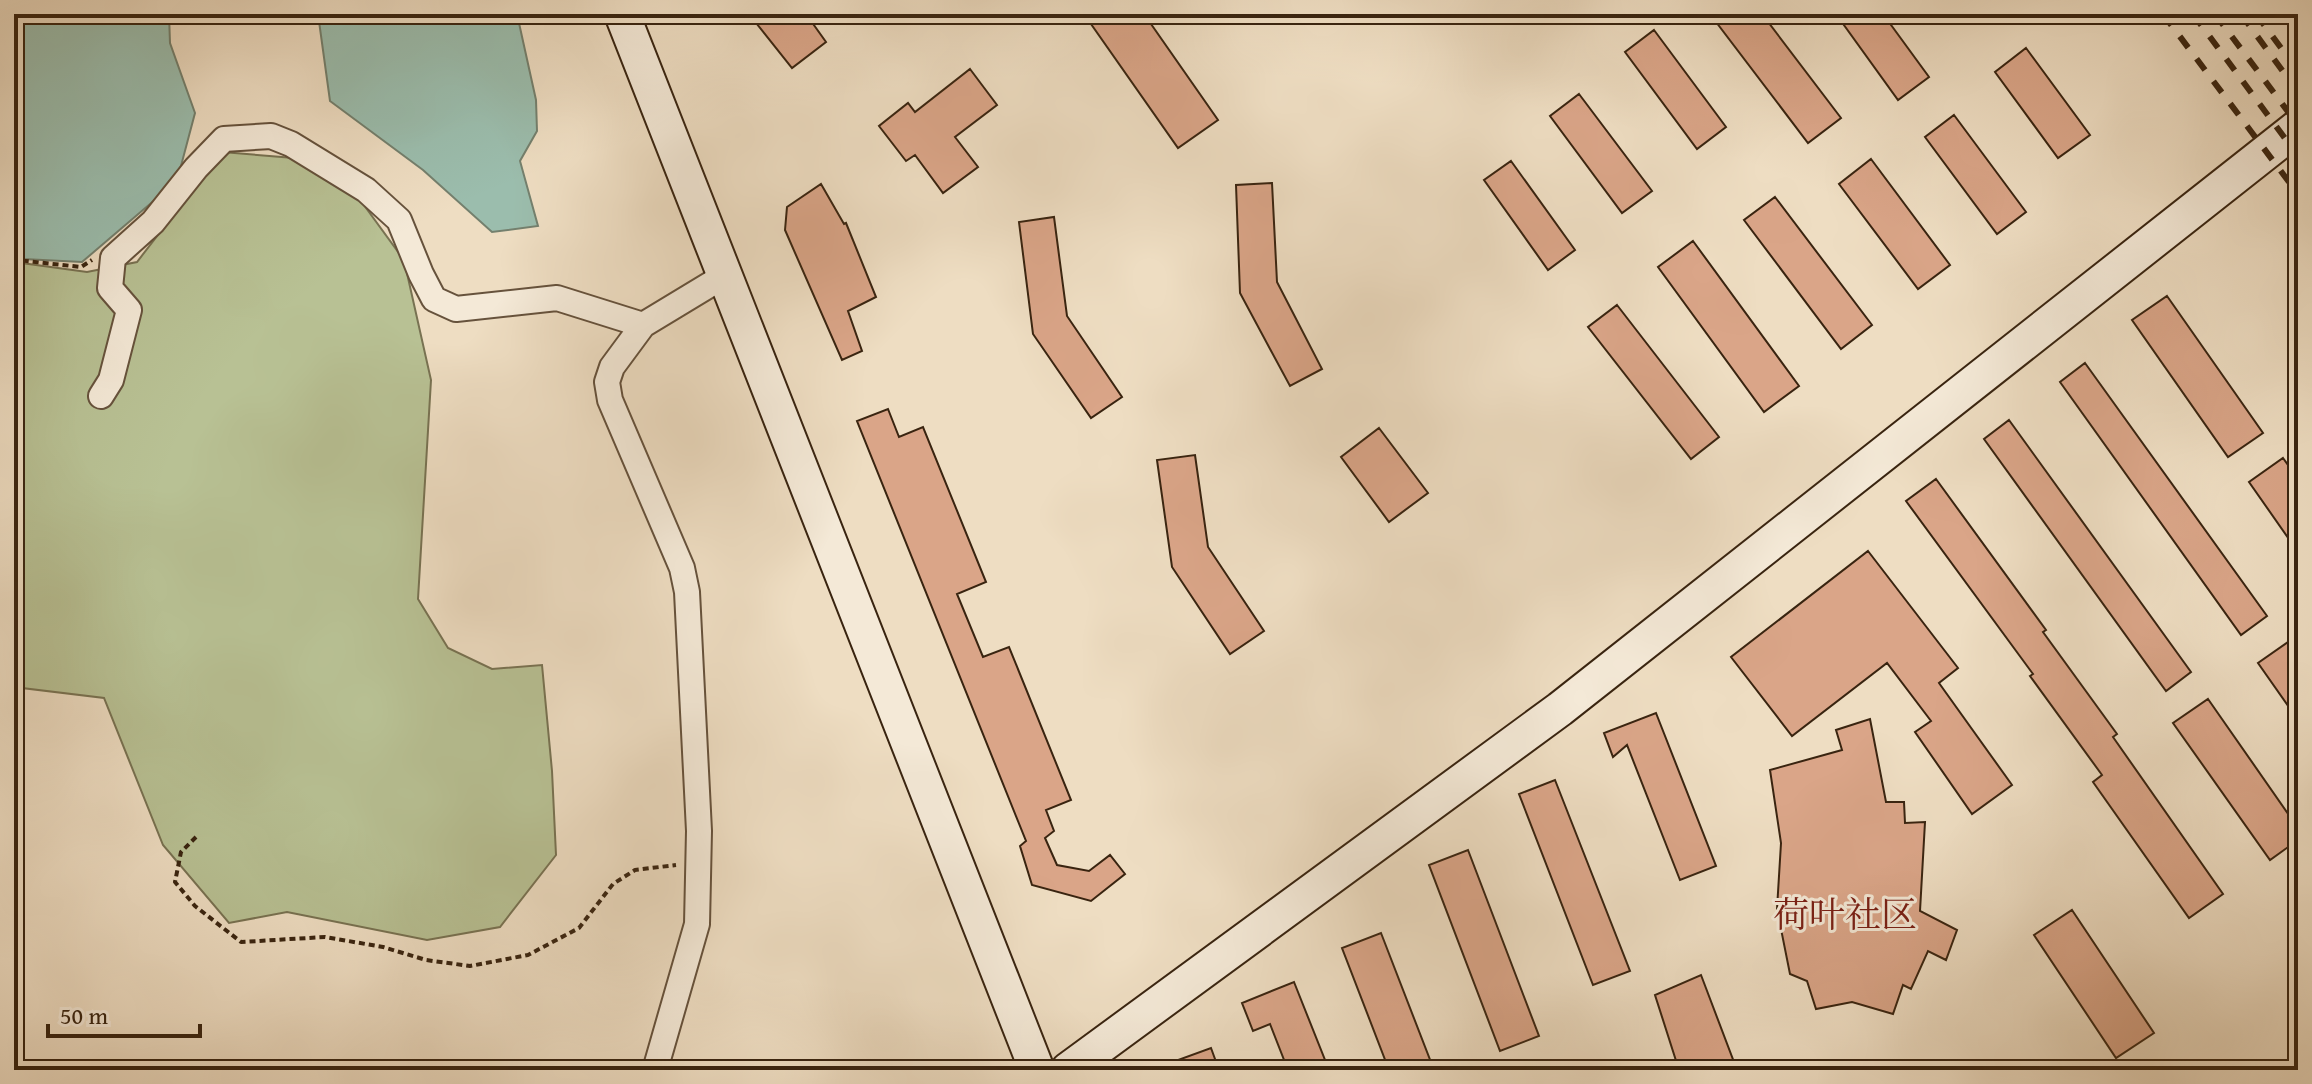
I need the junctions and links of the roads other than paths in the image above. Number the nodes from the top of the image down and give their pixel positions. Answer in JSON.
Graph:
{"nodes":[{"id":1,"x":622,"y":14,"type":"edge"},
{"id":2,"x":2298,"y":127,"type":"edge"},
{"id":3,"x":724,"y":276,"type":"junction"},
{"id":4,"x":643,"y":325,"type":"junction"},
{"id":5,"x":101,"y":396,"type":"dead end"},
{"id":6,"x":655,"y":1070,"type":"edge"},
{"id":7,"x":1037,"y":1070,"type":"edge"},
{"id":8,"x":1068,"y":1070,"type":"edge"}],
"edges":[{"from":1,"to":3,"type":"main road"},
{"from":2,"to":8,"type":"main road"},
{"from":3,"to":4,"type":"street"},
{"from":3,"to":7,"type":"main road"},
{"from":4,"to":5,"type":"street"},
{"from":4,"to":6,"type":"street"}]}
